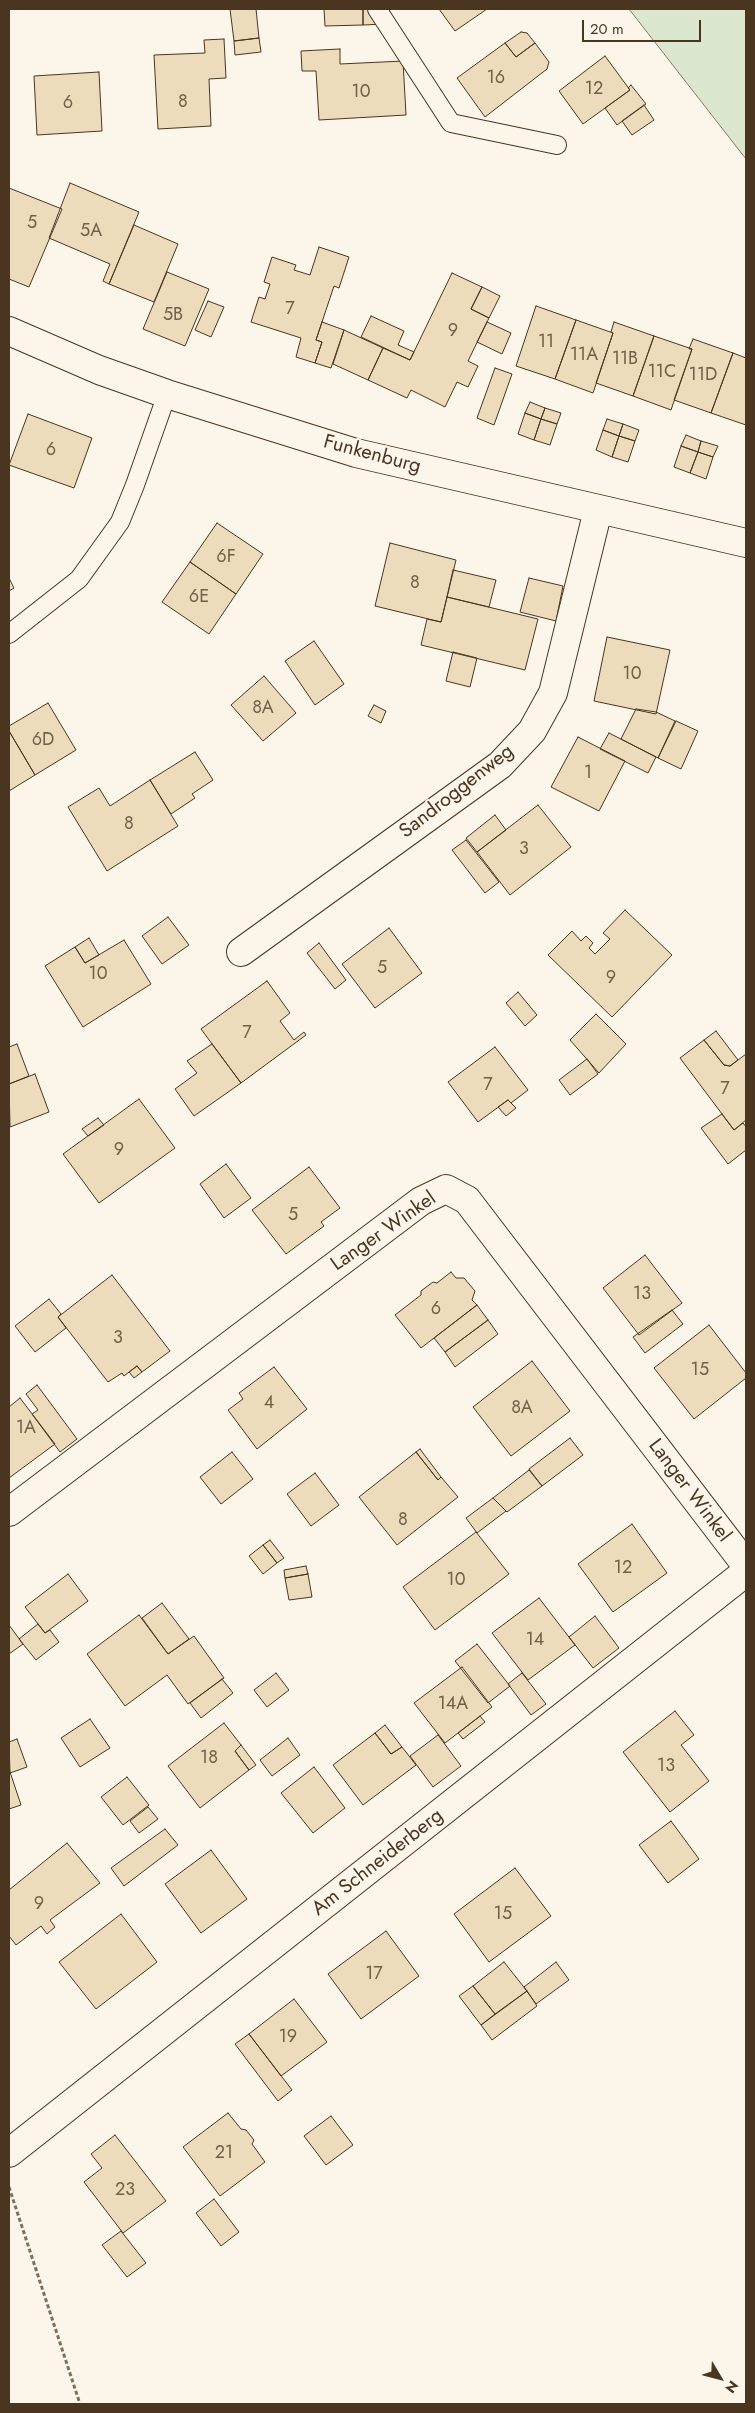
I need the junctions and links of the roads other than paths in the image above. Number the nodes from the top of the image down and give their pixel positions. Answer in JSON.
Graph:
{"nodes":[{"id":1,"x":377,"y":9,"type":"edge"},
{"id":2,"x":557,"y":145,"type":"dead end"},
{"id":3,"x":9,"y":331,"type":"edge"},
{"id":4,"x":166,"y":394,"type":"junction"},
{"id":5,"x":598,"y":510,"type":"junction"},
{"id":6,"x":746,"y":543,"type":"edge"},
{"id":7,"x":9,"y":634,"type":"edge"},
{"id":8,"x":241,"y":952,"type":"dead end"},
{"id":9,"x":9,"y":1512,"type":"edge"},
{"id":10,"x":746,"y":1565,"type":"edge"},
{"id":11,"x":746,"y":1572,"type":"edge"},
{"id":12,"x":9,"y":2153,"type":"edge"}],
"edges":[{"from":1,"to":2,"type":"lane"},
{"from":3,"to":4,"type":"street","name":"Funkenburg"},
{"from":4,"to":5,"type":"street","name":"Funkenburg"},
{"from":4,"to":7,"type":"lane"},
{"from":5,"to":6,"type":"street","name":"Funkenburg"},
{"from":5,"to":8,"type":"street","name":"Sandroggenweg"},
{"from":9,"to":10,"type":"street","name":"Langer Winkel"},
{"from":11,"to":12,"type":"street","name":"Am Schneiderberg"}]}
